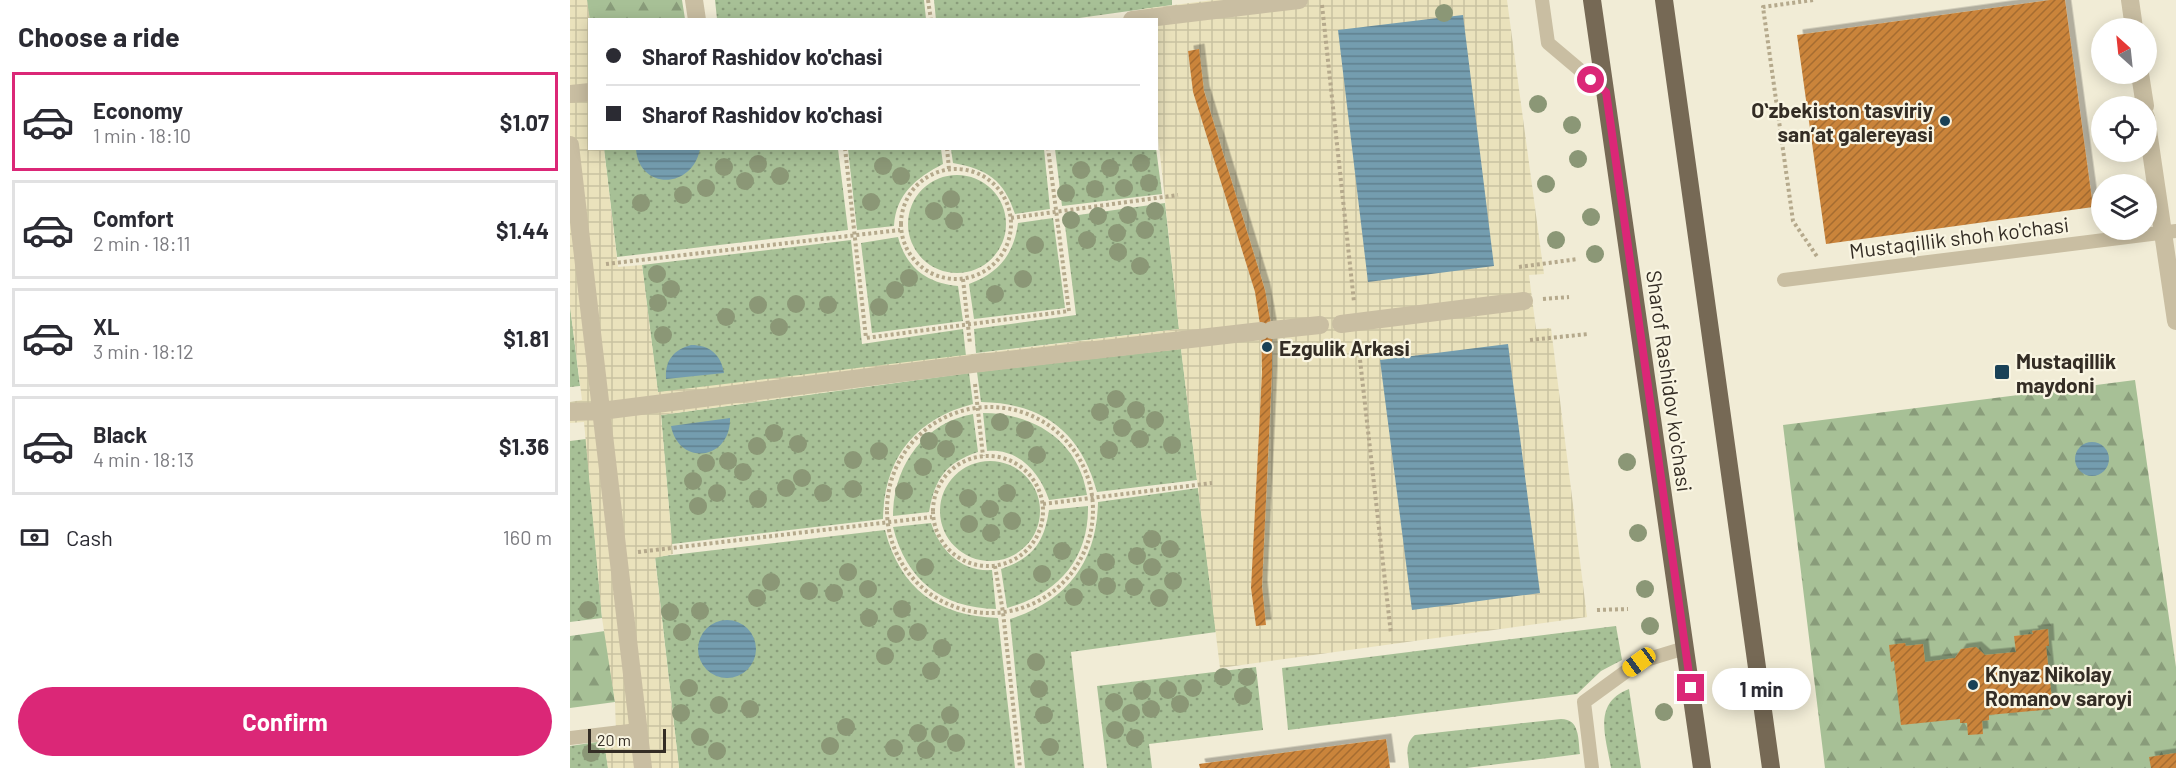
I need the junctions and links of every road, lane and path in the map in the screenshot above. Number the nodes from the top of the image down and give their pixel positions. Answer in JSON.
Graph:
{"nodes":[{"id":1,"x":694,"y":0,"type":"edge"},
{"id":2,"x":928,"y":0,"type":"edge"},
{"id":3,"x":1299,"y":0,"type":"edge"},
{"id":4,"x":1542,"y":0,"type":"edge"},
{"id":5,"x":1592,"y":0,"type":"edge"},
{"id":6,"x":1664,"y":0,"type":"edge"},
{"id":7,"x":1813,"y":0,"type":"edge"},
{"id":8,"x":2130,"y":0,"type":"edge"},
{"id":9,"x":697,"y":18,"type":"edge"},
{"id":10,"x":931,"y":18,"type":"edge"},
{"id":11,"x":1149,"y":18,"type":"edge"},
{"id":12,"x":2133,"y":18,"type":"edge"},
{"id":13,"x":588,"y":92,"type":"edge"},
{"id":14,"x":1606,"y":92,"type":"junction"},
{"id":15,"x":570,"y":94,"type":"edge"},
{"id":16,"x":570,"y":145,"type":"edge"},
{"id":17,"x":845,"y":150,"type":"edge"},
{"id":18,"x":947,"y":150,"type":"edge"},
{"id":19,"x":1048,"y":150,"type":"edge"},
{"id":20,"x":2155,"y":162,"type":"edge"},
{"id":21,"x":949,"y":169,"type":"junction"},
{"id":22,"x":1178,"y":195,"type":"dead end"},
{"id":23,"x":1056,"y":212,"type":"junction"},
{"id":24,"x":1011,"y":218,"type":"junction"},
{"id":25,"x":900,"y":230,"type":"junction"},
{"id":26,"x":2170,"y":232,"type":"edge"},
{"id":27,"x":855,"y":235,"type":"junction"},
{"id":28,"x":1578,"y":260,"type":"dead end"},
{"id":29,"x":584,"y":267,"type":"junction"},
{"id":30,"x":1519,"y":267,"type":"dead end"},
{"id":31,"x":1828,"y":274,"type":"junction"},
{"id":32,"x":1784,"y":280,"type":"dead end"},
{"id":33,"x":1524,"y":301,"type":"dead end"},
{"id":34,"x":2176,"y":321,"type":"edge"},
{"id":35,"x":1341,"y":324,"type":"dead end"},
{"id":36,"x":1320,"y":325,"type":"dead end"},
{"id":37,"x":1588,"y":334,"type":"dead end"},
{"id":38,"x":1530,"y":340,"type":"dead end"},
{"id":39,"x":601,"y":411,"type":"junction"},
{"id":40,"x":570,"y":412,"type":"edge"},
{"id":41,"x":1212,"y":483,"type":"dead end"},
{"id":42,"x":1093,"y":499,"type":"junction"},
{"id":43,"x":1043,"y":504,"type":"junction"},
{"id":44,"x":932,"y":517,"type":"junction"},
{"id":45,"x":887,"y":522,"type":"junction"},
{"id":46,"x":618,"y":555,"type":"junction"},
{"id":47,"x":995,"y":566,"type":"junction"},
{"id":48,"x":1628,"y":609,"type":"dead end"},
{"id":49,"x":1597,"y":610,"type":"dead end"},
{"id":50,"x":1003,"y":612,"type":"junction"},
{"id":51,"x":1685,"y":648,"type":"junction"},
{"id":52,"x":638,"y":730,"type":"junction"},
{"id":53,"x":570,"y":738,"type":"edge"},
{"id":54,"x":643,"y":768,"type":"edge"},
{"id":55,"x":1020,"y":768,"type":"edge"},
{"id":56,"x":1592,"y":768,"type":"edge"},
{"id":57,"x":1702,"y":768,"type":"edge"},
{"id":58,"x":1771,"y":768,"type":"edge"}],
"edges":[{"from":1,"to":9,"type":"street"},
{"from":2,"to":10,"type":"path"},
{"from":3,"to":11,"type":"street"},
{"from":4,"to":14,"type":"lane"},
{"from":5,"to":14,"type":"main road","name":"Sharof Rashidov ko'chasi"},
{"from":6,"to":58,"type":"main road"},
{"from":7,"to":31,"type":"path"},
{"from":8,"to":12,"type":"street"},
{"from":13,"to":15,"type":"street"},
{"from":14,"to":51,"type":"main road","name":"Sharof Rashidov ko'chasi"},
{"from":16,"to":29,"type":"street"},
{"from":17,"to":27,"type":"path"},
{"from":18,"to":21,"type":"path"},
{"from":19,"to":23,"type":"path"},
{"from":20,"to":26,"type":"street"},
{"from":21,"to":24,"type":"path"},
{"from":21,"to":25,"type":"path"},
{"from":22,"to":23,"type":"path"},
{"from":23,"to":24,"type":"path"},
{"from":23,"to":27,"type":"path"},
{"from":24,"to":25,"type":"path"},
{"from":25,"to":27,"type":"path"},
{"from":26,"to":31,"type":"lane","name":"Mustaqillik shoh ko'chasi"},
{"from":26,"to":34,"type":"street"},
{"from":27,"to":29,"type":"path"},
{"from":28,"to":30,"type":"path"},
{"from":29,"to":39,"type":"street"},
{"from":31,"to":32,"type":"lane","name":"Mustaqillik shoh ko'chasi"},
{"from":33,"to":35,"type":"street"},
{"from":36,"to":39,"type":"street"},
{"from":37,"to":38,"type":"path"},
{"from":39,"to":40,"type":"street"},
{"from":39,"to":46,"type":"street"},
{"from":41,"to":42,"type":"path"},
{"from":42,"to":43,"type":"path"},
{"from":42,"to":45,"type":"path"},
{"from":42,"to":50,"type":"path"},
{"from":43,"to":44,"type":"path"},
{"from":43,"to":47,"type":"path"},
{"from":44,"to":45,"type":"path"},
{"from":44,"to":47,"type":"path"},
{"from":45,"to":46,"type":"path"},
{"from":45,"to":50,"type":"path"},
{"from":46,"to":52,"type":"street"},
{"from":47,"to":50,"type":"path"},
{"from":48,"to":49,"type":"path"},
{"from":50,"to":55,"type":"path"},
{"from":51,"to":56,"type":"lane"},
{"from":51,"to":57,"type":"main road","name":"Sharof Rashidov ko'chasi"},
{"from":52,"to":53,"type":"lane"},
{"from":52,"to":54,"type":"street"}]}
